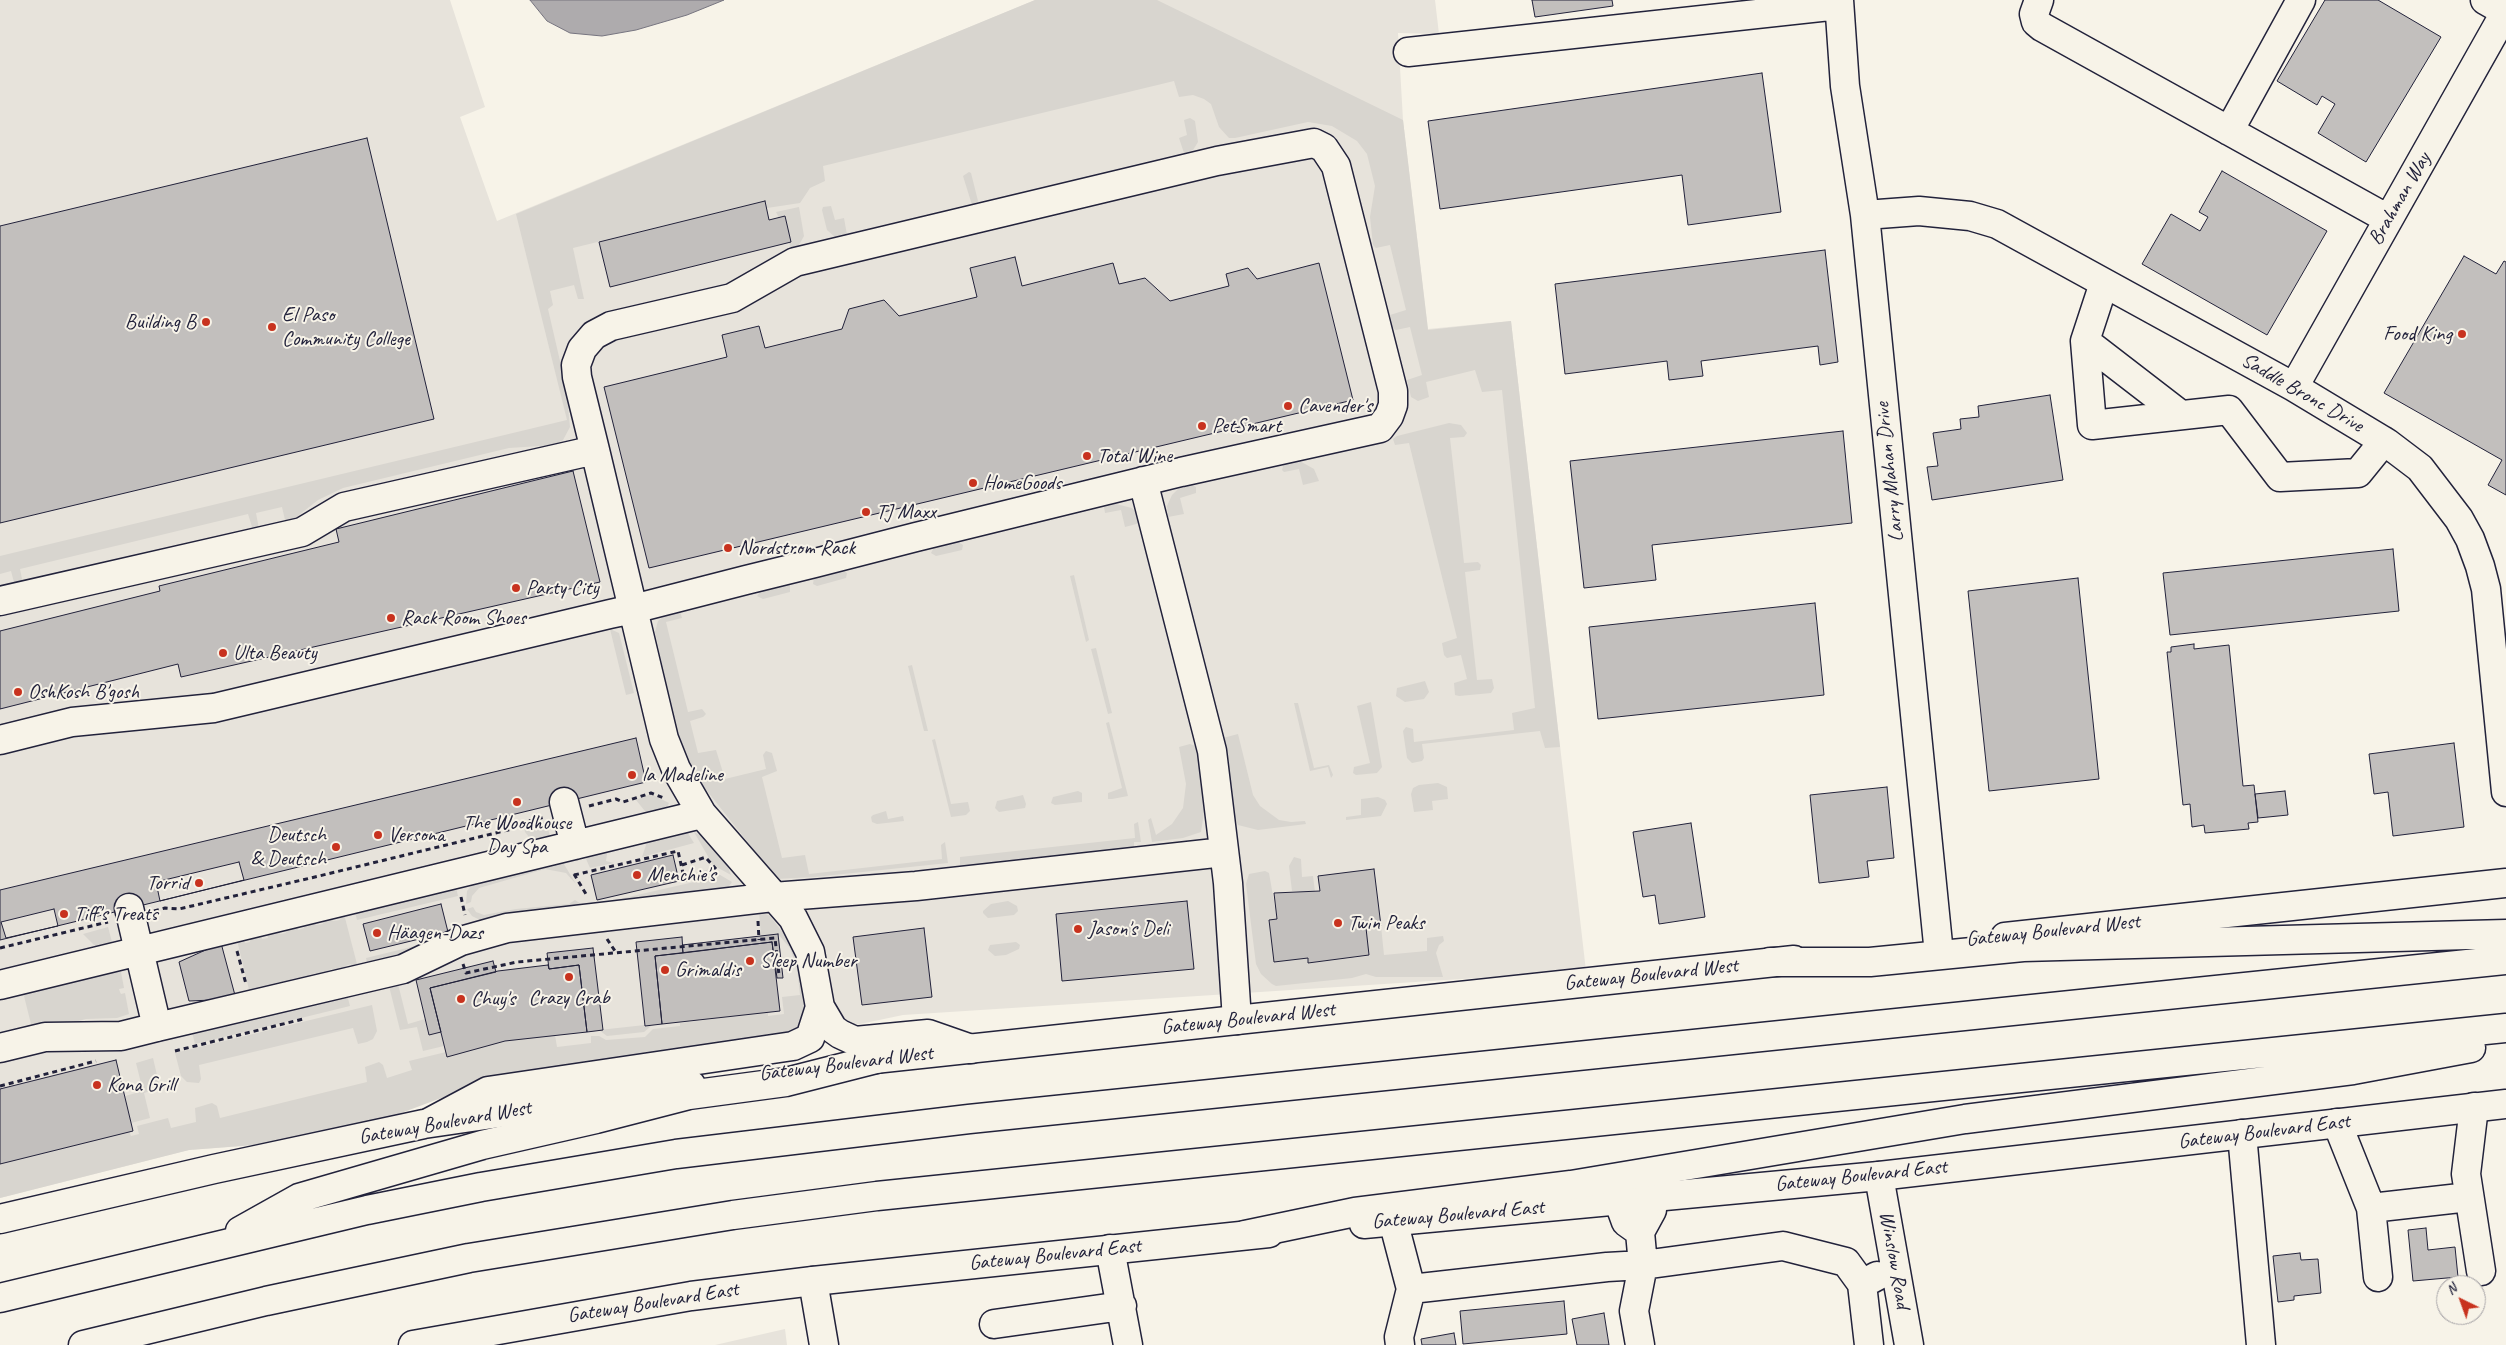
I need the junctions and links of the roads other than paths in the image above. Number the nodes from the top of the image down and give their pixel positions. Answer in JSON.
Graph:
{"nodes":[{"id":1,"x":2039,"y":0,"type":"edge"},
{"id":2,"x":2301,"y":0,"type":"edge"},
{"id":3,"x":2485,"y":0,"type":"edge"},
{"id":4,"x":1839,"y":2,"type":"edge"},
{"id":5,"x":2506,"y":11,"type":"edge"},
{"id":6,"x":1408,"y":52,"type":"dead end"},
{"id":7,"x":2229,"y":131,"type":"junction"},
{"id":8,"x":1864,"y":215,"type":"junction"},
{"id":9,"x":2388,"y":219,"type":"junction"},
{"id":10,"x":2104,"y":283,"type":"junction"},
{"id":11,"x":2085,"y":341,"type":"junction"},
{"id":12,"x":2294,"y":387,"type":"junction"},
{"id":13,"x":2181,"y":414,"type":"junction"},
{"id":14,"x":2384,"y":441,"type":"junction"},
{"id":15,"x":595,"y":450,"type":"junction"},
{"id":16,"x":1143,"y":481,"type":"junction"},
{"id":17,"x":0,"y":601,"type":"edge"},
{"id":18,"x":633,"y":609,"type":"junction"},
{"id":19,"x":0,"y":740,"type":"edge"},
{"id":20,"x":2506,"y":792,"type":"edge"},
{"id":21,"x":565,"y":808,"type":"road end"},
{"id":22,"x":702,"y":814,"type":"junction"},
{"id":23,"x":1224,"y":852,"type":"junction"},
{"id":24,"x":572,"y":856,"type":"junction"},
{"id":25,"x":2506,"y":883,"type":"edge"},
{"id":26,"x":765,"y":904,"type":"junction"},
{"id":27,"x":129,"y":914,"type":"road end"},
{"id":28,"x":2506,"y":934,"type":"edge"},
{"id":29,"x":1938,"y":944,"type":"junction"},
{"id":30,"x":139,"y":950,"type":"junction"},
{"id":31,"x":2506,"y":960,"type":"edge"},
{"id":32,"x":1770,"y":962,"type":"junction"},
{"id":33,"x":0,"y":985,"type":"edge"},
{"id":34,"x":820,"y":1007,"type":"junction"},
{"id":35,"x":1237,"y":1020,"type":"junction"},
{"id":36,"x":157,"y":1028,"type":"junction"},
{"id":37,"x":2506,"y":1028,"type":"edge"},
{"id":38,"x":2506,"y":1042,"type":"edge"},
{"id":39,"x":0,"y":1048,"type":"edge"},
{"id":40,"x":971,"y":1049,"type":"junction"},
{"id":41,"x":888,"y":1056,"type":"junction"},
{"id":42,"x":2506,"y":1104,"type":"edge"},
{"id":43,"x":2474,"y":1107,"type":"junction"},
{"id":44,"x":2337,"y":1123,"type":"junction"},
{"id":45,"x":424,"y":1124,"type":"junction"},
{"id":46,"x":2242,"y":1134,"type":"junction"},
{"id":47,"x":1879,"y":1176,"type":"junction"},
{"id":48,"x":1651,"y":1197,"type":"junction"},
{"id":49,"x":2469,"y":1197,"type":"junction"},
{"id":50,"x":1618,"y":1200,"type":"junction"},
{"id":51,"x":66,"y":1203,"type":"junction"},
{"id":52,"x":0,"y":1205,"type":"edge"},
{"id":53,"x":2371,"y":1208,"type":"junction"},
{"id":54,"x":1391,"y":1215,"type":"junction"},
{"id":55,"x":0,"y":1219,"type":"edge"},
{"id":56,"x":1640,"y":1232,"type":"junction"},
{"id":57,"x":211,"y":1247,"type":"junction"},
{"id":58,"x":1110,"y":1249,"type":"junction"},
{"id":59,"x":1643,"y":1265,"type":"junction"},
{"id":60,"x":1895,"y":1267,"type":"junction"},
{"id":61,"x":2480,"y":1271,"type":"dead end"},
{"id":62,"x":2378,"y":1277,"type":"dead end"},
{"id":63,"x":813,"y":1281,"type":"junction"},
{"id":64,"x":1862,"y":1284,"type":"junction"},
{"id":65,"x":1411,"y":1289,"type":"junction"},
{"id":66,"x":0,"y":1298,"type":"edge"},
{"id":67,"x":1122,"y":1306,"type":"junction"},
{"id":68,"x":994,"y":1324,"type":"dead end"},
{"id":69,"x":84,"y":1345,"type":"edge"},
{"id":70,"x":412,"y":1345,"type":"edge"},
{"id":71,"x":824,"y":1345,"type":"edge"},
{"id":72,"x":1128,"y":1345,"type":"edge"},
{"id":73,"x":1400,"y":1345,"type":"edge"},
{"id":74,"x":1640,"y":1345,"type":"edge"},
{"id":75,"x":1869,"y":1345,"type":"edge"},
{"id":76,"x":1909,"y":1345,"type":"edge"},
{"id":77,"x":2261,"y":1345,"type":"edge"}],
"edges":[{"from":1,"to":7,"type":"main road"},
{"from":2,"to":7,"type":"main road"},
{"from":3,"to":5,"type":"main road"},
{"from":4,"to":6,"type":"main road"},
{"from":4,"to":8,"type":"main road","name":"Larry Mahan Drive"},
{"from":5,"to":9,"type":"main road","name":"Brahman Way"},
{"from":7,"to":9,"type":"main road"},
{"from":8,"to":10,"type":"main road","name":"Saddle Bronc Drive"},
{"from":8,"to":29,"type":"main road","name":"Larry Mahan Drive"},
{"from":9,"to":12,"type":"main road","name":"Brahman Way"},
{"from":10,"to":11,"type":"main road"},
{"from":10,"to":12,"type":"main road","name":"Saddle Bronc Drive"},
{"from":11,"to":13,"type":"main road"},
{"from":11,"to":13,"type":"main road"},
{"from":12,"to":14,"type":"main road","name":"Saddle Bronc Drive"},
{"from":13,"to":14,"type":"main road"},
{"from":14,"to":20,"type":"main road","name":"Saddle Bronc Drive"},
{"from":15,"to":16,"type":"main road"},
{"from":15,"to":17,"type":"main road"},
{"from":15,"to":18,"type":"main road"},
{"from":16,"to":18,"type":"main road"},
{"from":16,"to":23,"type":"main road"},
{"from":18,"to":19,"type":"main road"},
{"from":18,"to":22,"type":"main road"},
{"from":21,"to":24,"type":"main road"},
{"from":22,"to":24,"type":"main road"},
{"from":22,"to":26,"type":"main road"},
{"from":23,"to":26,"type":"main road"},
{"from":23,"to":35,"type":"main road"},
{"from":24,"to":30,"type":"main road"},
{"from":25,"to":29,"type":"main road","name":"Gateway Boulevard West"},
{"from":26,"to":34,"type":"main road"},
{"from":26,"to":36,"type":"main road"},
{"from":27,"to":30,"type":"main road"},
{"from":28,"to":32,"type":"main road"},
{"from":29,"to":32,"type":"main road","name":"Gateway Boulevard West"},
{"from":30,"to":33,"type":"main road"},
{"from":30,"to":36,"type":"main road"},
{"from":31,"to":57,"type":"main road"},
{"from":32,"to":35,"type":"main road","name":"Gateway Boulevard West"},
{"from":34,"to":40,"type":"main road"},
{"from":34,"to":45,"type":"main road"},
{"from":35,"to":40,"type":"main road","name":"Gateway Boulevard West"},
{"from":36,"to":39,"type":"main road"},
{"from":37,"to":69,"type":"main road"},
{"from":38,"to":54,"type":"main road"},
{"from":40,"to":41,"type":"main road","name":"Gateway Boulevard West"},
{"from":41,"to":45,"type":"main road","name":"Gateway Boulevard West"},
{"from":41,"to":57,"type":"main road"},
{"from":42,"to":43,"type":"main road","name":"Gateway Boulevard East"},
{"from":43,"to":44,"type":"main road","name":"Gateway Boulevard East"},
{"from":43,"to":49,"type":"main road"},
{"from":44,"to":46,"type":"main road","name":"Gateway Boulevard East"},
{"from":44,"to":53,"type":"main road"},
{"from":45,"to":51,"type":"main road","name":"Gateway Boulevard West"},
{"from":46,"to":47,"type":"main road","name":"Gateway Boulevard East"},
{"from":46,"to":77,"type":"main road"},
{"from":47,"to":48,"type":"main road","name":"Gateway Boulevard East"},
{"from":47,"to":60,"type":"main road","name":"Winslow Road"},
{"from":48,"to":50,"type":"main road","name":"Gateway Boulevard East"},
{"from":48,"to":56,"type":"main road"},
{"from":49,"to":53,"type":"main road"},
{"from":49,"to":61,"type":"main road"},
{"from":50,"to":54,"type":"main road","name":"Gateway Boulevard East"},
{"from":50,"to":56,"type":"main road"},
{"from":51,"to":52,"type":"main road"},
{"from":51,"to":55,"type":"main road","name":"Gateway Boulevard West"},
{"from":53,"to":62,"type":"main road"},
{"from":54,"to":58,"type":"main road","name":"Gateway Boulevard East"},
{"from":54,"to":65,"type":"main road"},
{"from":56,"to":59,"type":"main road"},
{"from":57,"to":66,"type":"main road"},
{"from":58,"to":63,"type":"main road","name":"Gateway Boulevard East"},
{"from":58,"to":67,"type":"main road"},
{"from":59,"to":64,"type":"main road"},
{"from":59,"to":65,"type":"main road"},
{"from":59,"to":74,"type":"main road"},
{"from":60,"to":64,"type":"main road"},
{"from":60,"to":76,"type":"main road","name":"Winslow Road"},
{"from":63,"to":70,"type":"main road","name":"Gateway Boulevard East"},
{"from":63,"to":71,"type":"main road"},
{"from":64,"to":75,"type":"main road"},
{"from":65,"to":73,"type":"main road"},
{"from":67,"to":68,"type":"main road"},
{"from":67,"to":72,"type":"main road"}]}
